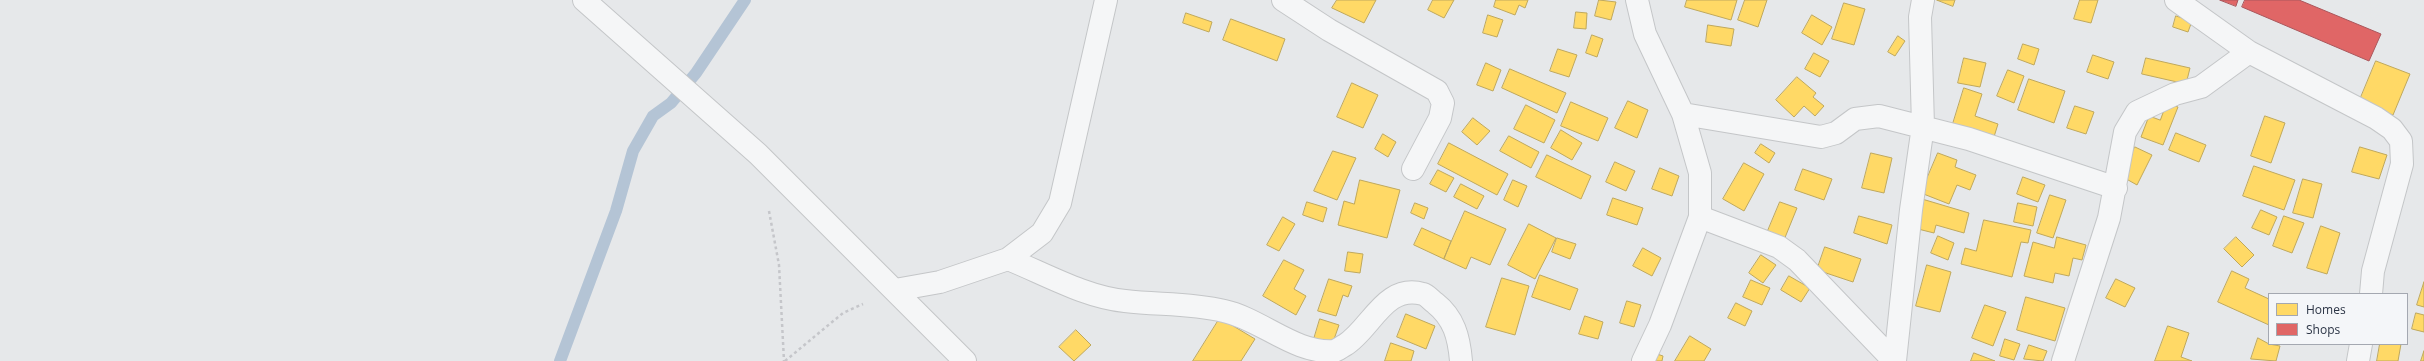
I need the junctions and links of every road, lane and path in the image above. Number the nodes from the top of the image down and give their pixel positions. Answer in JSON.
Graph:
{"nodes":[{"id":1,"x":584,"y":0,"type":"edge"},
{"id":2,"x":1106,"y":0,"type":"edge"},
{"id":3,"x":1283,"y":0,"type":"edge"},
{"id":4,"x":1637,"y":0,"type":"edge"},
{"id":5,"x":1923,"y":0,"type":"edge"},
{"id":6,"x":2176,"y":0,"type":"edge"},
{"id":7,"x":2249,"y":52,"type":"junction"},
{"id":8,"x":1683,"y":114,"type":"junction"},
{"id":9,"x":1923,"y":126,"type":"junction"},
{"id":10,"x":1413,"y":169,"type":"dead end"},
{"id":11,"x":2116,"y":188,"type":"junction"},
{"id":12,"x":768,"y":206,"type":"dead end"},
{"id":13,"x":1700,"y":217,"type":"junction"},
{"id":14,"x":1008,"y":259,"type":"junction"},
{"id":15,"x":895,"y":290,"type":"junction"},
{"id":16,"x":2370,"y":293,"type":"edge"},
{"id":17,"x":2361,"y":345,"type":"edge"},
{"id":18,"x":785,"y":361,"type":"edge"},
{"id":19,"x":965,"y":361,"type":"edge"},
{"id":20,"x":1461,"y":361,"type":"edge"},
{"id":21,"x":1643,"y":361,"type":"edge"},
{"id":22,"x":1894,"y":361,"type":"edge"},
{"id":23,"x":2063,"y":361,"type":"edge"},
{"id":24,"x":2358,"y":361,"type":"edge"}],
"edges":[{"from":1,"to":15,"type":"street"},
{"from":2,"to":14,"type":"street"},
{"from":3,"to":10,"type":"street"},
{"from":4,"to":8,"type":"street"},
{"from":5,"to":9,"type":"street"},
{"from":6,"to":7,"type":"street"},
{"from":7,"to":11,"type":"street"},
{"from":7,"to":16,"type":"street"},
{"from":8,"to":9,"type":"street"},
{"from":8,"to":13,"type":"street"},
{"from":9,"to":11,"type":"street"},
{"from":9,"to":22,"type":"street"},
{"from":11,"to":23,"type":"street"},
{"from":12,"to":18,"type":"path"},
{"from":13,"to":21,"type":"street"},
{"from":13,"to":22,"type":"street"},
{"from":14,"to":15,"type":"street"},
{"from":14,"to":20,"type":"street"},
{"from":15,"to":18,"type":"path"},
{"from":15,"to":19,"type":"street"},
{"from":17,"to":24,"type":"street"}]}
